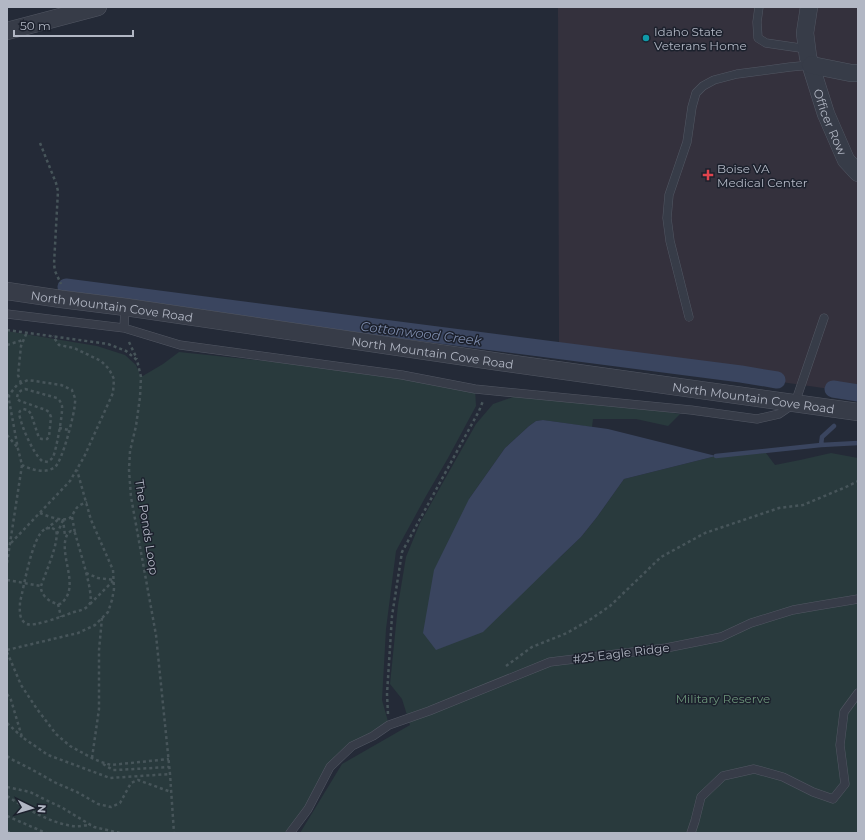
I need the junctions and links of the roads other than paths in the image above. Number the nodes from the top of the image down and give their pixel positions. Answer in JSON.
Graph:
{"nodes":[{"id":1,"x":98,"y":7,"type":"edge"},
{"id":2,"x":759,"y":7,"type":"edge"},
{"id":3,"x":808,"y":7,"type":"edge"},
{"id":4,"x":7,"y":31,"type":"edge"},
{"id":5,"x":809,"y":57,"type":"junction"},
{"id":6,"x":858,"y":73,"type":"edge"},
{"id":7,"x":858,"y":173,"type":"edge"},
{"id":8,"x":7,"y":292,"type":"edge"},
{"id":9,"x":125,"y":307,"type":"junction"},
{"id":10,"x":7,"y":314,"type":"edge"},
{"id":11,"x":689,"y":317,"type":"dead end"},
{"id":12,"x":824,"y":318,"type":"dead end"},
{"id":13,"x":124,"y":328,"type":"junction"},
{"id":14,"x":795,"y":404,"type":"junction"},
{"id":15,"x":858,"y":412,"type":"edge"},
{"id":16,"x":858,"y":599,"type":"edge"},
{"id":17,"x":858,"y":693,"type":"edge"},
{"id":18,"x":290,"y":833,"type":"edge"},
{"id":19,"x":691,"y":833,"type":"edge"}],
"edges":[{"from":1,"to":4,"type":"street"},
{"from":2,"to":5,"type":"lane"},
{"from":3,"to":5,"type":"street","name":"Officer Row"},
{"from":5,"to":6,"type":"street"},
{"from":5,"to":7,"type":"street","name":"Officer Row"},
{"from":5,"to":11,"type":"lane"},
{"from":8,"to":9,"type":"street","name":"North Mountain Cove Road"},
{"from":9,"to":13,"type":"lane"},
{"from":9,"to":14,"type":"street","name":"North Mountain Cove Road"},
{"from":10,"to":13,"type":"lane"},
{"from":12,"to":14,"type":"lane"},
{"from":13,"to":14,"type":"lane"},
{"from":14,"to":15,"type":"street","name":"North Mountain Cove Road"},
{"from":16,"to":18,"type":"lane","name":"#25 Eagle Ridge"},
{"from":17,"to":19,"type":"lane"}]}
